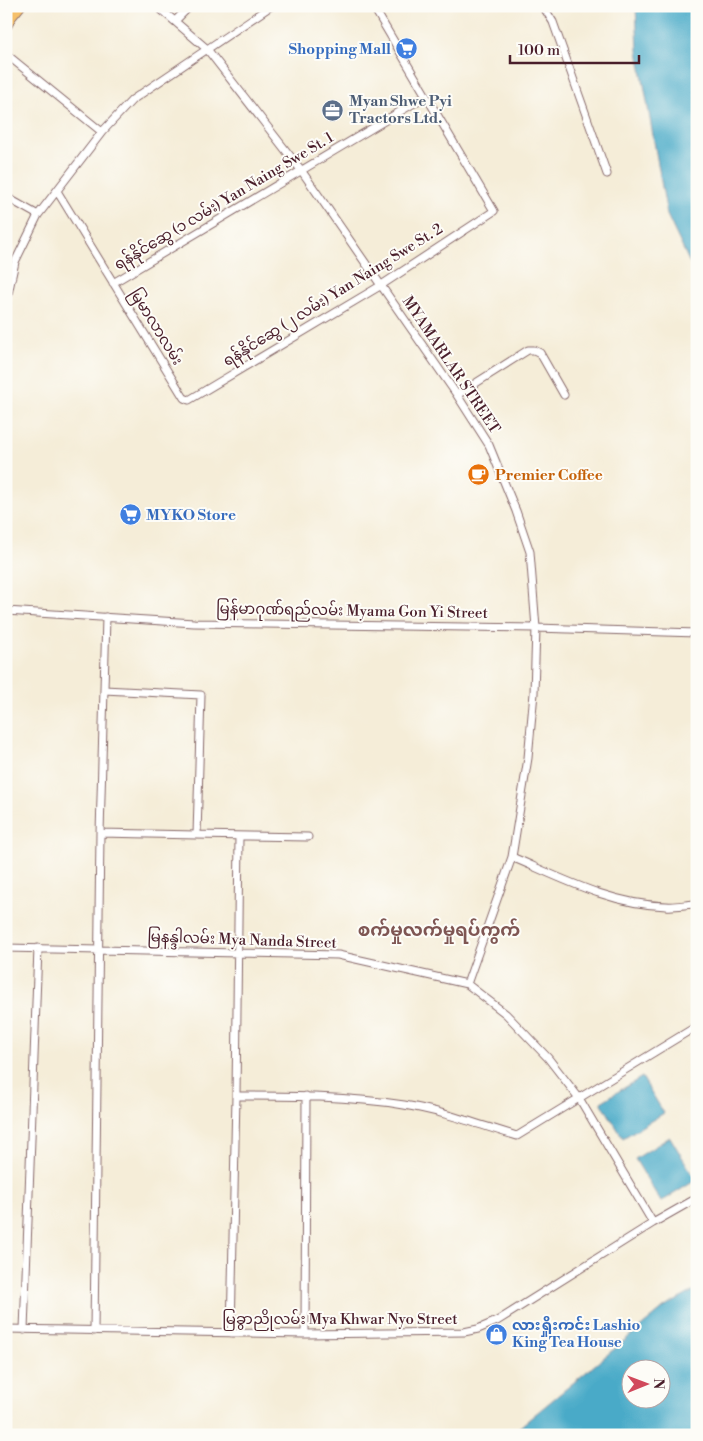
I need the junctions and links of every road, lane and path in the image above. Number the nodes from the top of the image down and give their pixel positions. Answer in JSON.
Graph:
{"nodes":[{"id":1,"x":20,"y":6,"type":"edge"},
{"id":2,"x":157,"y":6,"type":"edge"},
{"id":3,"x":190,"y":6,"type":"edge"},
{"id":4,"x":270,"y":6,"type":"edge"},
{"id":5,"x":373,"y":6,"type":"edge"},
{"id":6,"x":543,"y":6,"type":"edge"},
{"id":7,"x":8,"y":19,"type":"edge"},
{"id":8,"x":175,"y":21,"type":"junction"},
{"id":9,"x":207,"y":49,"type":"junction"},
{"id":10,"x":6,"y":54,"type":"edge"},
{"id":11,"x":426,"y":96,"type":"junction"},
{"id":12,"x":102,"y":132,"type":"junction"},
{"id":13,"x":302,"y":170,"type":"junction"},
{"id":14,"x":607,"y":174,"type":"dead end"},
{"id":15,"x":56,"y":191,"type":"junction"},
{"id":16,"x":6,"y":197,"type":"edge"},
{"id":17,"x":38,"y":215,"type":"junction"},
{"id":18,"x":113,"y":283,"type":"junction"},
{"id":19,"x":380,"y":286,"type":"junction"},
{"id":20,"x":6,"y":303,"type":"edge"},
{"id":21,"x":457,"y":395,"type":"junction"},
{"id":22,"x":564,"y":395,"type":"dead end"},
{"id":23,"x":186,"y":399,"type":"joint"},
{"id":24,"x":6,"y":611,"type":"edge"},
{"id":25,"x":106,"y":617,"type":"junction"},
{"id":26,"x":536,"y":628,"type":"junction"},
{"id":27,"x":697,"y":633,"type":"edge"},
{"id":28,"x":104,"y":690,"type":"junction"},
{"id":29,"x":100,"y":833,"type":"junction"},
{"id":30,"x":197,"y":835,"type":"junction"},
{"id":31,"x":239,"y":836,"type":"junction"},
{"id":32,"x":308,"y":837,"type":"dead end"},
{"id":33,"x":512,"y":857,"type":"junction"},
{"id":34,"x":697,"y":904,"type":"edge"},
{"id":35,"x":6,"y":948,"type":"edge"},
{"id":36,"x":38,"y":948,"type":"junction"},
{"id":37,"x":98,"y":950,"type":"junction"},
{"id":38,"x":236,"y":953,"type":"junction"},
{"id":39,"x":467,"y":984,"type":"junction"},
{"id":40,"x":697,"y":1026,"type":"edge"},
{"id":41,"x":236,"y":1096,"type":"junction"},
{"id":42,"x":306,"y":1096,"type":"junction"},
{"id":43,"x":579,"y":1098,"type":"junction"},
{"id":44,"x":697,"y":1198,"type":"edge"},
{"id":45,"x":653,"y":1223,"type":"junction"},
{"id":46,"x":6,"y":1329,"type":"edge"},
{"id":47,"x":24,"y":1330,"type":"junction"},
{"id":48,"x":94,"y":1331,"type":"junction"},
{"id":49,"x":231,"y":1333,"type":"junction"},
{"id":50,"x":305,"y":1334,"type":"junction"}],
"edges":[{"from":1,"to":7,"type":"main road"},
{"from":2,"to":8,"type":"street","name":"MYAMARLAR STREET"},
{"from":3,"to":8,"type":"street"},
{"from":4,"to":9,"type":"street"},
{"from":5,"to":11,"type":"street"},
{"from":6,"to":14,"type":"street"},
{"from":8,"to":9,"type":"street","name":"MYAMARLAR STREET"},
{"from":9,"to":12,"type":"street"},
{"from":9,"to":13,"type":"street","name":"MYAMARLAR STREET"},
{"from":10,"to":12,"type":"street"},
{"from":11,"to":13,"type":"street","name":"ရန်နိုင်ဆွေ (၁ လမ်း) Yan Naing Swe St. 1"},
{"from":11,"to":19,"type":"street","name":"ရန်နိုင်ဆွေ (၂ လမ်း) Yan Naing Swe St. 2"},
{"from":12,"to":15,"type":"street"},
{"from":13,"to":18,"type":"street","name":"ရန်နိုင်ဆွေ (၁ လမ်း) Yan Naing Swe St. 1"},
{"from":13,"to":19,"type":"street","name":"MYAMARLAR STREET"},
{"from":15,"to":17,"type":"street"},
{"from":15,"to":18,"type":"street","name":"မြမာလာလမ်း"},
{"from":16,"to":17,"type":"street"},
{"from":17,"to":20,"type":"street"},
{"from":18,"to":23,"type":"street","name":"မြမာလာလမ်း"},
{"from":19,"to":21,"type":"street","name":"MYAMARLAR STREET"},
{"from":19,"to":23,"type":"street","name":"ရန်နိုင်ဆွေ (၂ လမ်း) Yan Naing Swe St. 2"},
{"from":21,"to":22,"type":"street"},
{"from":21,"to":26,"type":"street","name":"MYAMARLAR STREET"},
{"from":24,"to":25,"type":"street","name":"မြန်မာဂုဏ်ရည်လမ်း Myama Gon Yi Street"},
{"from":25,"to":26,"type":"street","name":"မြန်မာဂုဏ်ရည်လမ်း Myama Gon Yi Street"},
{"from":25,"to":28,"type":"street"},
{"from":26,"to":27,"type":"street","name":"မြန်မာဂုဏ်ရည်လမ်း Myama Gon Yi Street"},
{"from":26,"to":33,"type":"street","name":"MYAMARLAR STREET"},
{"from":28,"to":29,"type":"street"},
{"from":28,"to":30,"type":"street"},
{"from":29,"to":30,"type":"street"},
{"from":29,"to":37,"type":"street"},
{"from":30,"to":31,"type":"street"},
{"from":31,"to":32,"type":"street"},
{"from":31,"to":38,"type":"street"},
{"from":33,"to":34,"type":"street"},
{"from":33,"to":39,"type":"street","name":"MYAMARLAR STREET"},
{"from":35,"to":36,"type":"street","name":"မြနန္ဒါလမ်း Mya Nanda Street"},
{"from":36,"to":37,"type":"street","name":"မြနန္ဒါလမ်း Mya Nanda Street"},
{"from":36,"to":47,"type":"street"},
{"from":37,"to":38,"type":"street","name":"မြနန္ဒါလမ်း Mya Nanda Street"},
{"from":37,"to":48,"type":"street"},
{"from":38,"to":39,"type":"street","name":"မြနန္ဒါလမ်း Mya Nanda Street"},
{"from":38,"to":41,"type":"street"},
{"from":39,"to":43,"type":"street","name":"မြနန္ဒါလမ်း Mya Nanda Street"},
{"from":40,"to":43,"type":"street"},
{"from":41,"to":42,"type":"street"},
{"from":41,"to":49,"type":"street"},
{"from":42,"to":43,"type":"street"},
{"from":42,"to":50,"type":"street"},
{"from":43,"to":45,"type":"street","name":"မြနန္ဒါလမ်း Mya Nanda Street"},
{"from":44,"to":45,"type":"street","name":"မြခွာညိုလမ်း Mya Khwar Nyo Street"},
{"from":45,"to":50,"type":"street","name":"မြခွာညိုလမ်း Mya Khwar Nyo Street"},
{"from":46,"to":47,"type":"street","name":"မြခွာညိုလမ်း Mya Khwar Nyo Street"},
{"from":47,"to":48,"type":"street","name":"မြခွာညိုလမ်း Mya Khwar Nyo Street"},
{"from":48,"to":49,"type":"street","name":"မြခွာညိုလမ်း Mya Khwar Nyo Street"},
{"from":49,"to":50,"type":"street","name":"မြခွာညိုလမ်း Mya Khwar Nyo Street"}]}
